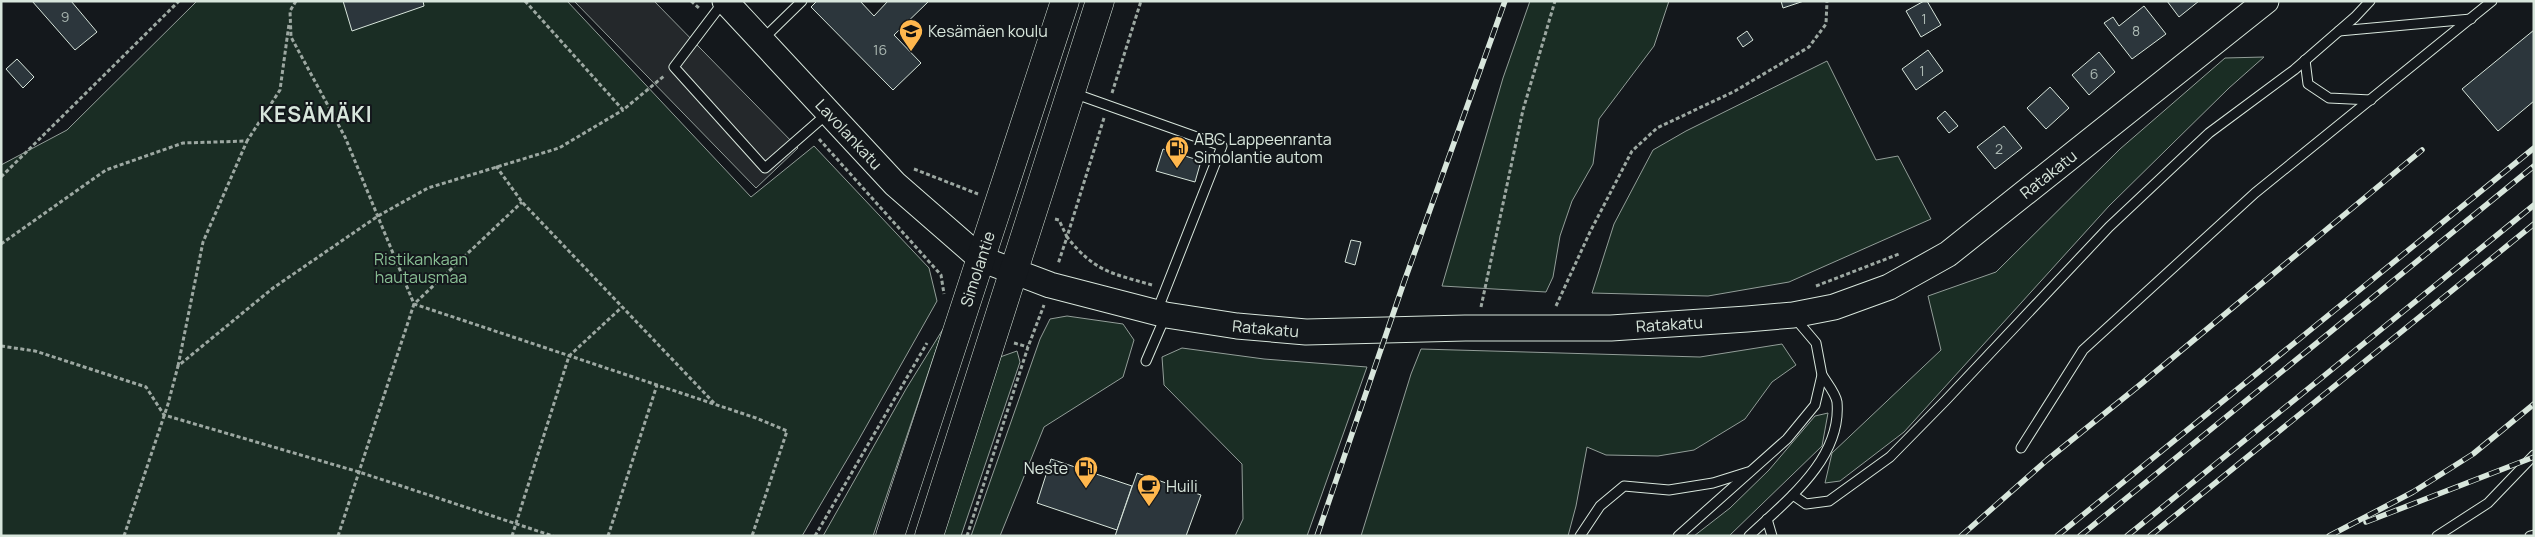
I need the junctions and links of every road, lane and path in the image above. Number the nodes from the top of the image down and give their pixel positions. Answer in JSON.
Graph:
{"nodes":[{"id":1,"x":179,"y":1,"type":"edge"},
{"id":2,"x":296,"y":1,"type":"edge"},
{"id":3,"x":525,"y":1,"type":"edge"},
{"id":4,"x":691,"y":1,"type":"edge"},
{"id":5,"x":802,"y":1,"type":"edge"},
{"id":6,"x":1065,"y":1,"type":"edge"},
{"id":7,"x":1100,"y":1,"type":"edge"},
{"id":8,"x":1555,"y":1,"type":"edge"},
{"id":9,"x":1828,"y":1,"type":"edge"},
{"id":10,"x":2266,"y":1,"type":"edge"},
{"id":11,"x":2370,"y":1,"type":"edge"},
{"id":12,"x":2492,"y":1,"type":"edge"},
{"id":13,"x":720,"y":7,"type":"edge"},
{"id":14,"x":290,"y":11,"type":"junction"},
{"id":15,"x":2471,"y":19,"type":"junction"},
{"id":16,"x":2338,"y":32,"type":"junction"},
{"id":17,"x":762,"y":40,"type":"junction"},
{"id":18,"x":2305,"y":60,"type":"junction"},
{"id":19,"x":674,"y":67,"type":"junction"},
{"id":20,"x":1071,"y":92,"type":"junction"},
{"id":21,"x":2371,"y":100,"type":"junction"},
{"id":22,"x":623,"y":110,"type":"junction"},
{"id":23,"x":829,"y":111,"type":"junction"},
{"id":24,"x":810,"y":128,"type":"junction"},
{"id":25,"x":247,"y":141,"type":"junction"},
{"id":26,"x":496,"y":166,"type":"junction"},
{"id":27,"x":912,"y":168,"type":"dead end"},
{"id":28,"x":1,"y":177,"type":"edge"},
{"id":29,"x":1001,"y":201,"type":"junction"},
{"id":30,"x":522,"y":202,"type":"junction"},
{"id":31,"x":1033,"y":213,"type":"junction"},
{"id":32,"x":378,"y":216,"type":"junction"},
{"id":33,"x":1067,"y":237,"type":"junction"},
{"id":34,"x":1,"y":244,"type":"edge"},
{"id":35,"x":1902,"y":253,"type":"dead end"},
{"id":36,"x":981,"y":259,"type":"junction"},
{"id":37,"x":1015,"y":273,"type":"junction"},
{"id":38,"x":1050,"y":285,"type":"junction"},
{"id":39,"x":1814,"y":287,"type":"dead end"},
{"id":40,"x":1166,"y":288,"type":"junction"},
{"id":41,"x":945,"y":302,"type":"dead end"},
{"id":42,"x":414,"y":304,"type":"junction"},
{"id":43,"x":622,"y":307,"type":"junction"},
{"id":44,"x":1472,"y":309,"type":"dead end"},
{"id":45,"x":1481,"y":309,"type":"junction"},
{"id":46,"x":1490,"y":309,"type":"dead end"},
{"id":47,"x":1563,"y":310,"type":"dead end"},
{"id":48,"x":1161,"y":314,"type":"junction"},
{"id":49,"x":1793,"y":315,"type":"junction"},
{"id":50,"x":927,"y":342,"type":"dead end"},
{"id":51,"x":1,"y":346,"type":"edge"},
{"id":52,"x":569,"y":356,"type":"junction"},
{"id":53,"x":1146,"y":361,"type":"dead end"},
{"id":54,"x":178,"y":366,"type":"junction"},
{"id":55,"x":1822,"y":376,"type":"junction"},
{"id":56,"x":657,"y":385,"type":"junction"},
{"id":57,"x":714,"y":404,"type":"junction"},
{"id":58,"x":164,"y":415,"type":"junction"},
{"id":59,"x":2021,"y":448,"type":"dead end"},
{"id":60,"x":2534,"y":455,"type":"edge"},
{"id":61,"x":1751,"y":471,"type":"junction"},
{"id":62,"x":359,"y":472,"type":"junction"},
{"id":63,"x":1793,"y":495,"type":"junction"},
{"id":64,"x":1767,"y":519,"type":"junction"},
{"id":65,"x":517,"y":524,"type":"junction"},
{"id":66,"x":2534,"y":535,"type":"edge"},
{"id":67,"x":124,"y":536,"type":"edge"},
{"id":68,"x":338,"y":536,"type":"edge"},
{"id":69,"x":512,"y":536,"type":"edge"},
{"id":70,"x":552,"y":536,"type":"edge"},
{"id":71,"x":608,"y":536,"type":"edge"},
{"id":72,"x":752,"y":536,"type":"edge"},
{"id":73,"x":815,"y":536,"type":"edge"},
{"id":74,"x":890,"y":536,"type":"edge"},
{"id":75,"x":929,"y":536,"type":"edge"},
{"id":76,"x":967,"y":536,"type":"edge"},
{"id":77,"x":1580,"y":536,"type":"edge"},
{"id":78,"x":1678,"y":536,"type":"edge"},
{"id":79,"x":1750,"y":536,"type":"edge"},
{"id":80,"x":1772,"y":536,"type":"edge"},
{"id":81,"x":2437,"y":536,"type":"edge"},
{"id":82,"x":2530,"y":536,"type":"edge"}],
"edges":[{"from":1,"to":28,"type":"path"},
{"from":2,"to":14,"type":"path"},
{"from":3,"to":22,"type":"path"},
{"from":4,"to":13,"type":"path"},
{"from":5,"to":17,"type":"lane"},
{"from":6,"to":29,"type":"main road","name":"Simolantie"},
{"from":7,"to":20,"type":"main road"},
{"from":8,"to":45,"type":"path"},
{"from":9,"to":47,"type":"path"},
{"from":10,"to":49,"type":"main road","name":"Ratakatu"},
{"from":11,"to":16,"type":"lane"},
{"from":12,"to":15,"type":"lane"},
{"from":13,"to":17,"type":"main road","name":"Lavolankatu"},
{"from":13,"to":19,"type":"lane"},
{"from":14,"to":25,"type":"path"},
{"from":14,"to":32,"type":"path"},
{"from":15,"to":16,"type":"lane"},
{"from":15,"to":21,"type":"lane"},
{"from":16,"to":18,"type":"lane"},
{"from":17,"to":23,"type":"main road","name":"Lavolankatu"},
{"from":18,"to":21,"type":"lane"},
{"from":18,"to":63,"type":"lane"},
{"from":19,"to":22,"type":"path"},
{"from":19,"to":24,"type":"lane"},
{"from":20,"to":31,"type":"main road"},
{"from":20,"to":40,"type":"lane"},
{"from":21,"to":59,"type":"lane"},
{"from":22,"to":26,"type":"path"},
{"from":23,"to":24,"type":"lane"},
{"from":23,"to":36,"type":"main road","name":"Lavolankatu"},
{"from":24,"to":41,"type":"path"},
{"from":25,"to":34,"type":"path"},
{"from":25,"to":54,"type":"path"},
{"from":26,"to":30,"type":"path"},
{"from":26,"to":32,"type":"path"},
{"from":27,"to":29,"type":"path"},
{"from":29,"to":36,"type":"main road","name":"Simolantie"},
{"from":30,"to":42,"type":"path"},
{"from":30,"to":43,"type":"path"},
{"from":31,"to":33,"type":"path"},
{"from":31,"to":37,"type":"main road"},
{"from":32,"to":42,"type":"path"},
{"from":32,"to":54,"type":"path"},
{"from":33,"to":38,"type":"path"},
{"from":33,"to":40,"type":"path"},
{"from":35,"to":39,"type":"path"},
{"from":36,"to":37,"type":"main road","name":"Ratakatu"},
{"from":36,"to":74,"type":"main road","name":"Simolantie"},
{"from":37,"to":38,"type":"main road","name":"Ratakatu"},
{"from":37,"to":75,"type":"main road"},
{"from":38,"to":48,"type":"main road","name":"Ratakatu"},
{"from":38,"to":76,"type":"path"},
{"from":40,"to":48,"type":"lane"},
{"from":42,"to":52,"type":"path"},
{"from":42,"to":62,"type":"path"},
{"from":43,"to":52,"type":"path"},
{"from":43,"to":57,"type":"path"},
{"from":44,"to":45,"type":"path"},
{"from":45,"to":46,"type":"path"},
{"from":48,"to":49,"type":"main road","name":"Ratakatu"},
{"from":48,"to":53,"type":"lane"},
{"from":49,"to":55,"type":"lane"},
{"from":50,"to":73,"type":"path"},
{"from":51,"to":58,"type":"path"},
{"from":52,"to":56,"type":"path"},
{"from":52,"to":65,"type":"path"},
{"from":54,"to":58,"type":"path"},
{"from":55,"to":61,"type":"lane"},
{"from":55,"to":63,"type":"lane"},
{"from":56,"to":57,"type":"path"},
{"from":56,"to":71,"type":"path"},
{"from":57,"to":72,"type":"path"},
{"from":58,"to":62,"type":"path"},
{"from":58,"to":67,"type":"path"},
{"from":60,"to":81,"type":"lane"},
{"from":61,"to":77,"type":"lane"},
{"from":61,"to":78,"type":"lane"},
{"from":62,"to":65,"type":"path"},
{"from":62,"to":68,"type":"path"},
{"from":63,"to":64,"type":"lane"},
{"from":64,"to":79,"type":"lane"},
{"from":64,"to":80,"type":"lane"},
{"from":65,"to":69,"type":"path"},
{"from":65,"to":70,"type":"path"},
{"from":66,"to":82,"type":"lane"}]}
